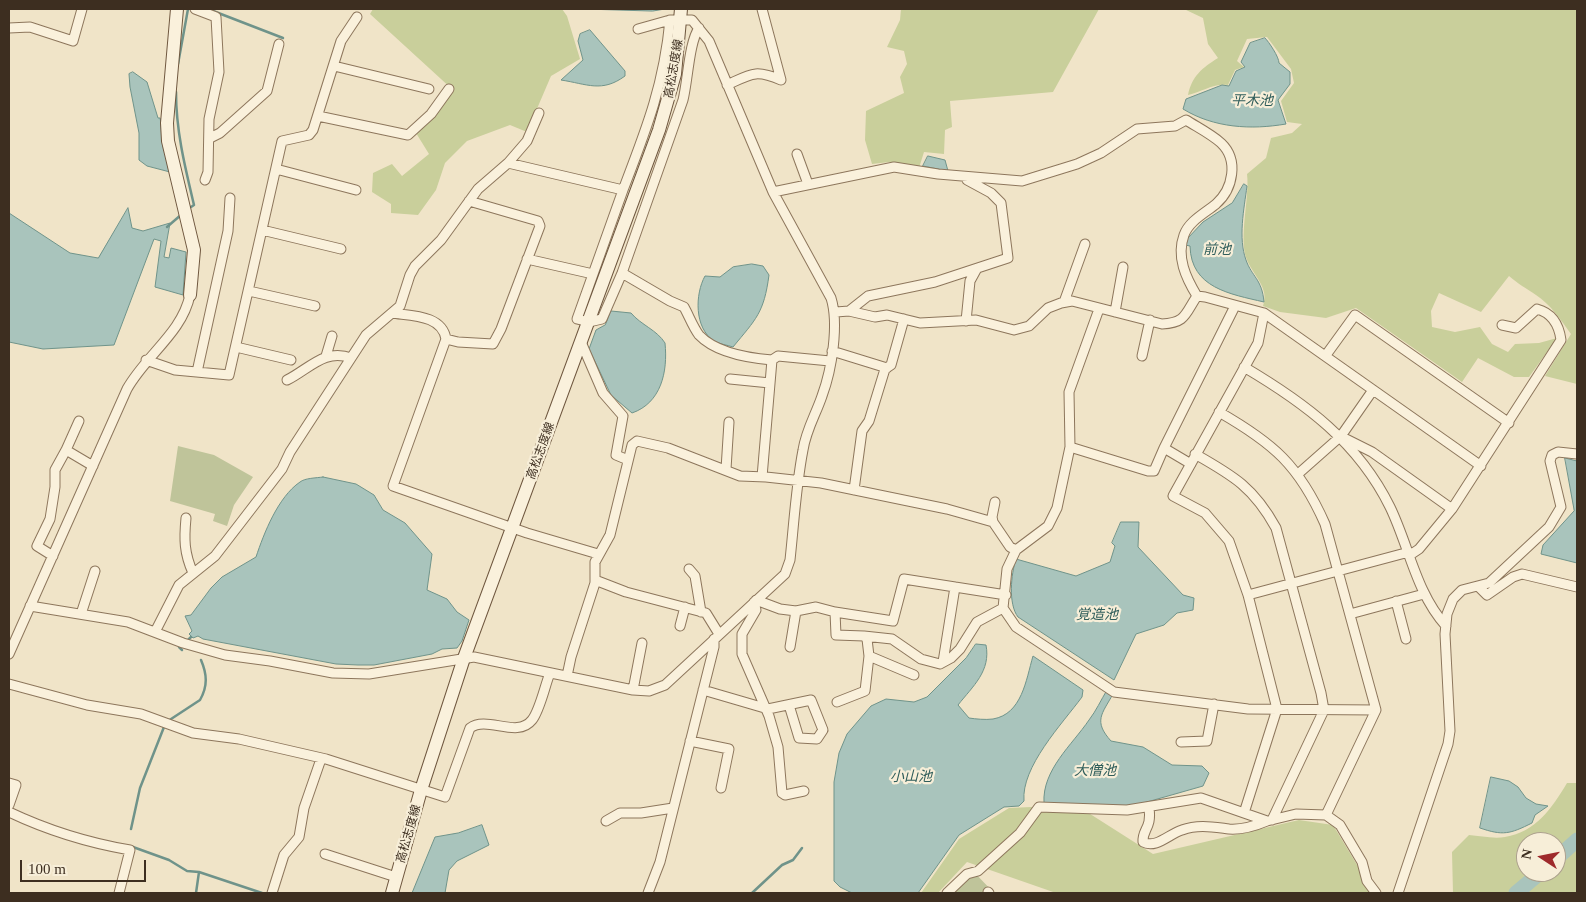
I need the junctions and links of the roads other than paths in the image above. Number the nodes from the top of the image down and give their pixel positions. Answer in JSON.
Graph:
{"nodes":[{"id":1,"x":82,"y":9,"type":"edge"},
{"id":2,"x":177,"y":9,"type":"edge"},
{"id":3,"x":195,"y":9,"type":"edge"},
{"id":4,"x":762,"y":9,"type":"edge"},
{"id":5,"x":677,"y":16,"type":"edge"},
{"id":6,"x":357,"y":17,"type":"dead end"},
{"id":7,"x":9,"y":28,"type":"edge"},
{"id":8,"x":698,"y":28,"type":"junction"},
{"id":9,"x":638,"y":30,"type":"dead end"},
{"id":10,"x":279,"y":44,"type":"dead end"},
{"id":11,"x":334,"y":66,"type":"junction"},
{"id":12,"x":726,"y":85,"type":"junction"},
{"id":13,"x":429,"y":89,"type":"dead end"},
{"id":14,"x":449,"y":89,"type":"dead end"},
{"id":15,"x":538,"y":113,"type":"dead end"},
{"id":16,"x":318,"y":116,"type":"junction"},
{"id":17,"x":210,"y":138,"type":"junction"},
{"id":18,"x":797,"y":154,"type":"dead end"},
{"id":19,"x":508,"y":163,"type":"junction"},
{"id":20,"x":276,"y":169,"type":"junction"},
{"id":21,"x":962,"y":177,"type":"junction"},
{"id":22,"x":205,"y":180,"type":"dead end"},
{"id":23,"x":808,"y":184,"type":"junction"},
{"id":24,"x":356,"y":190,"type":"dead end"},
{"id":25,"x":623,"y":190,"type":"junction"},
{"id":26,"x":773,"y":192,"type":"junction"},
{"id":27,"x":230,"y":198,"type":"dead end"},
{"id":28,"x":468,"y":201,"type":"junction"},
{"id":29,"x":262,"y":230,"type":"junction"},
{"id":30,"x":1085,"y":244,"type":"dead end"},
{"id":31,"x":341,"y":249,"type":"dead end"},
{"id":32,"x":527,"y":258,"type":"junction"},
{"id":33,"x":1123,"y":267,"type":"dead end"},
{"id":34,"x":976,"y":270,"type":"junction"},
{"id":35,"x":622,"y":273,"type":"junction"},
{"id":36,"x":592,"y":274,"type":"junction"},
{"id":37,"x":248,"y":291,"type":"junction"},
{"id":38,"x":190,"y":295,"type":"joint"},
{"id":39,"x":1197,"y":296,"type":"junction"},
{"id":40,"x":1064,"y":302,"type":"junction"},
{"id":41,"x":315,"y":306,"type":"dead end"},
{"id":42,"x":1235,"y":306,"type":"junction"},
{"id":43,"x":1099,"y":309,"type":"junction"},
{"id":44,"x":849,"y":311,"type":"junction"},
{"id":45,"x":836,"y":312,"type":"junction"},
{"id":46,"x":1115,"y":312,"type":"junction"},
{"id":47,"x":392,"y":313,"type":"junction"},
{"id":48,"x":1264,"y":313,"type":"junction"},
{"id":49,"x":904,"y":319,"type":"junction"},
{"id":50,"x":1150,"y":320,"type":"junction"},
{"id":51,"x":966,"y":321,"type":"junction"},
{"id":52,"x":588,"y":322,"type":"junction"},
{"id":53,"x":1502,"y":325,"type":"dead end"},
{"id":54,"x":332,"y":336,"type":"dead end"},
{"id":55,"x":446,"y":339,"type":"junction"},
{"id":56,"x":581,"y":342,"type":"junction"},
{"id":57,"x":236,"y":347,"type":"junction"},
{"id":58,"x":1326,"y":355,"type":"junction"},
{"id":59,"x":326,"y":356,"type":"junction"},
{"id":60,"x":831,"y":356,"type":"junction"},
{"id":61,"x":1142,"y":356,"type":"dead end"},
{"id":62,"x":352,"y":358,"type":"junction"},
{"id":63,"x":146,"y":360,"type":"junction"},
{"id":64,"x":291,"y":360,"type":"dead end"},
{"id":65,"x":772,"y":360,"type":"junction"},
{"id":66,"x":1244,"y":367,"type":"junction"},
{"id":67,"x":887,"y":368,"type":"junction"},
{"id":68,"x":197,"y":372,"type":"junction"},
{"id":69,"x":730,"y":379,"type":"dead end"},
{"id":70,"x":287,"y":380,"type":"dead end"},
{"id":71,"x":770,"y":383,"type":"junction"},
{"id":72,"x":1373,"y":390,"type":"junction"},
{"id":73,"x":1219,"y":412,"type":"junction"},
{"id":74,"x":79,"y":421,"type":"dead end"},
{"id":75,"x":728,"y":422,"type":"dead end"},
{"id":76,"x":1508,"y":422,"type":"junction"},
{"id":77,"x":1341,"y":436,"type":"junction"},
{"id":78,"x":1070,"y":446,"type":"junction"},
{"id":79,"x":1164,"y":448,"type":"junction"},
{"id":80,"x":66,"y":450,"type":"junction"},
{"id":81,"x":1195,"y":454,"type":"junction"},
{"id":82,"x":1577,"y":454,"type":"edge"},
{"id":83,"x":628,"y":460,"type":"junction"},
{"id":84,"x":1190,"y":464,"type":"junction"},
{"id":85,"x":93,"y":466,"type":"junction"},
{"id":86,"x":1481,"y":466,"type":"junction"},
{"id":87,"x":726,"y":469,"type":"junction"},
{"id":88,"x":1298,"y":474,"type":"junction"},
{"id":89,"x":762,"y":477,"type":"junction"},
{"id":90,"x":798,"y":480,"type":"junction"},
{"id":91,"x":854,"y":490,"type":"junction"},
{"id":92,"x":995,"y":502,"type":"dead end"},
{"id":93,"x":1452,"y":509,"type":"junction"},
{"id":94,"x":186,"y":518,"type":"dead end"},
{"id":95,"x":993,"y":522,"type":"junction"},
{"id":96,"x":513,"y":528,"type":"junction"},
{"id":97,"x":1016,"y":550,"type":"junction"},
{"id":98,"x":598,"y":554,"type":"junction"},
{"id":99,"x":1410,"y":554,"type":"junction"},
{"id":100,"x":53,"y":556,"type":"junction"},
{"id":101,"x":689,"y":569,"type":"dead end"},
{"id":102,"x":95,"y":571,"type":"dead end"},
{"id":103,"x":1338,"y":571,"type":"junction"},
{"id":104,"x":193,"y":573,"type":"junction"},
{"id":105,"x":595,"y":580,"type":"junction"},
{"id":106,"x":1292,"y":583,"type":"junction"},
{"id":107,"x":1478,"y":586,"type":"junction"},
{"id":108,"x":955,"y":587,"type":"junction"},
{"id":109,"x":1577,"y":587,"type":"edge"},
{"id":110,"x":1424,"y":594,"type":"junction"},
{"id":111,"x":1248,"y":595,"type":"junction"},
{"id":112,"x":1006,"y":596,"type":"junction"},
{"id":113,"x":755,"y":601,"type":"junction"},
{"id":114,"x":1396,"y":601,"type":"junction"},
{"id":115,"x":30,"y":606,"type":"junction"},
{"id":116,"x":685,"y":607,"type":"junction"},
{"id":117,"x":1003,"y":608,"type":"junction"},
{"id":118,"x":796,"y":611,"type":"junction"},
{"id":119,"x":701,"y":612,"type":"junction"},
{"id":120,"x":835,"y":612,"type":"junction"},
{"id":121,"x":81,"y":614,"type":"junction"},
{"id":122,"x":1350,"y":614,"type":"junction"},
{"id":123,"x":680,"y":626,"type":"dead end"},
{"id":124,"x":1446,"y":626,"type":"junction"},
{"id":125,"x":155,"y":632,"type":"junction"},
{"id":126,"x":717,"y":636,"type":"junction"},
{"id":127,"x":864,"y":636,"type":"junction"},
{"id":128,"x":1406,"y":639,"type":"dead end"},
{"id":129,"x":642,"y":643,"type":"dead end"},
{"id":130,"x":790,"y":647,"type":"dead end"},
{"id":131,"x":9,"y":654,"type":"edge"},
{"id":132,"x":869,"y":656,"type":"junction"},
{"id":133,"x":464,"y":658,"type":"junction"},
{"id":134,"x":942,"y":662,"type":"junction"},
{"id":135,"x":550,"y":673,"type":"junction"},
{"id":136,"x":914,"y":675,"type":"dead end"},
{"id":137,"x":567,"y":676,"type":"junction"},
{"id":138,"x":9,"y":684,"type":"edge"},
{"id":139,"x":633,"y":690,"type":"junction"},
{"id":140,"x":703,"y":690,"type":"junction"},
{"id":141,"x":837,"y":702,"type":"dead end"},
{"id":142,"x":1214,"y":704,"type":"junction"},
{"id":143,"x":789,"y":705,"type":"junction"},
{"id":144,"x":765,"y":708,"type":"junction"},
{"id":145,"x":1277,"y":709,"type":"junction"},
{"id":146,"x":1324,"y":710,"type":"junction"},
{"id":147,"x":1376,"y":710,"type":"junction"},
{"id":148,"x":690,"y":741,"type":"junction"},
{"id":149,"x":1181,"y":742,"type":"dead end"},
{"id":150,"x":321,"y":759,"type":"junction"},
{"id":151,"x":9,"y":783,"type":"edge"},
{"id":152,"x":721,"y":788,"type":"dead end"},
{"id":153,"x":421,"y":790,"type":"junction"},
{"id":154,"x":804,"y":791,"type":"dead end"},
{"id":155,"x":9,"y":805,"type":"edge"},
{"id":156,"x":673,"y":808,"type":"junction"},
{"id":157,"x":1149,"y":808,"type":"junction"},
{"id":158,"x":9,"y":812,"type":"edge"},
{"id":159,"x":1244,"y":813,"type":"junction"},
{"id":160,"x":1326,"y":815,"type":"junction"},
{"id":161,"x":606,"y":821,"type":"dead end"},
{"id":162,"x":1269,"y":821,"type":"junction"},
{"id":163,"x":325,"y":854,"type":"dead end"},
{"id":164,"x":396,"y":877,"type":"junction"},
{"id":165,"x":119,"y":893,"type":"edge"},
{"id":166,"x":272,"y":893,"type":"edge"},
{"id":167,"x":392,"y":893,"type":"edge"},
{"id":168,"x":648,"y":893,"type":"edge"},
{"id":169,"x":947,"y":893,"type":"edge"},
{"id":170,"x":1376,"y":893,"type":"edge"},
{"id":171,"x":1398,"y":893,"type":"edge"}],
"edges":[{"from":1,"to":7,"type":"street"},
{"from":2,"to":38,"type":"main road"},
{"from":3,"to":17,"type":"street"},
{"from":4,"to":12,"type":"street"},
{"from":5,"to":8,"type":"street"},
{"from":5,"to":9,"type":"street"},
{"from":5,"to":25,"type":"street"},
{"from":5,"to":52,"type":"main road","name":"高松志度線"},
{"from":6,"to":11,"type":"street"},
{"from":8,"to":12,"type":"street"},
{"from":8,"to":35,"type":"street"},
{"from":10,"to":17,"type":"street"},
{"from":11,"to":13,"type":"street"},
{"from":11,"to":16,"type":"street"},
{"from":12,"to":26,"type":"street"},
{"from":14,"to":16,"type":"street"},
{"from":15,"to":19,"type":"street"},
{"from":16,"to":20,"type":"street"},
{"from":17,"to":22,"type":"street"},
{"from":18,"to":23,"type":"street"},
{"from":19,"to":25,"type":"street"},
{"from":19,"to":28,"type":"street"},
{"from":20,"to":24,"type":"street"},
{"from":20,"to":29,"type":"street"},
{"from":21,"to":23,"type":"street"},
{"from":21,"to":34,"type":"street"},
{"from":21,"to":39,"type":"street"},
{"from":23,"to":26,"type":"street"},
{"from":25,"to":36,"type":"street"},
{"from":26,"to":45,"type":"street"},
{"from":27,"to":68,"type":"street"},
{"from":28,"to":32,"type":"street"},
{"from":28,"to":47,"type":"street"},
{"from":29,"to":31,"type":"street"},
{"from":29,"to":37,"type":"street"},
{"from":30,"to":40,"type":"street"},
{"from":32,"to":36,"type":"street"},
{"from":32,"to":55,"type":"street"},
{"from":33,"to":46,"type":"street"},
{"from":34,"to":44,"type":"street"},
{"from":34,"to":51,"type":"street"},
{"from":35,"to":52,"type":"street"},
{"from":35,"to":65,"type":"street"},
{"from":36,"to":52,"type":"street"},
{"from":37,"to":41,"type":"street"},
{"from":37,"to":57,"type":"street"},
{"from":38,"to":63,"type":"street"},
{"from":39,"to":42,"type":"street"},
{"from":39,"to":50,"type":"street"},
{"from":40,"to":43,"type":"street"},
{"from":40,"to":51,"type":"street"},
{"from":42,"to":48,"type":"street"},
{"from":42,"to":79,"type":"street"},
{"from":43,"to":46,"type":"street"},
{"from":43,"to":78,"type":"street"},
{"from":44,"to":45,"type":"street"},
{"from":44,"to":49,"type":"street"},
{"from":45,"to":60,"type":"street"},
{"from":46,"to":50,"type":"street"},
{"from":47,"to":55,"type":"street"},
{"from":47,"to":62,"type":"street"},
{"from":48,"to":58,"type":"street"},
{"from":48,"to":66,"type":"street"},
{"from":49,"to":51,"type":"street"},
{"from":49,"to":67,"type":"street"},
{"from":50,"to":61,"type":"street"},
{"from":52,"to":56,"type":"main road","name":"高松志度線"},
{"from":53,"to":76,"type":"street"},
{"from":54,"to":59,"type":"street"},
{"from":55,"to":96,"type":"street"},
{"from":56,"to":83,"type":"street"},
{"from":56,"to":96,"type":"main road","name":"高松志度線"},
{"from":57,"to":64,"type":"street"},
{"from":57,"to":68,"type":"street"},
{"from":58,"to":72,"type":"street"},
{"from":58,"to":76,"type":"street"},
{"from":59,"to":62,"type":"street"},
{"from":59,"to":70,"type":"street"},
{"from":60,"to":65,"type":"street"},
{"from":60,"to":67,"type":"street"},
{"from":60,"to":90,"type":"street"},
{"from":62,"to":104,"type":"street"},
{"from":63,"to":68,"type":"street"},
{"from":63,"to":85,"type":"street"},
{"from":65,"to":71,"type":"street"},
{"from":66,"to":73,"type":"street"},
{"from":66,"to":77,"type":"street"},
{"from":67,"to":91,"type":"street"},
{"from":69,"to":71,"type":"street"},
{"from":71,"to":89,"type":"street"},
{"from":72,"to":77,"type":"street"},
{"from":72,"to":86,"type":"street"},
{"from":73,"to":81,"type":"street"},
{"from":73,"to":88,"type":"street"},
{"from":74,"to":80,"type":"street"},
{"from":75,"to":87,"type":"street"},
{"from":76,"to":86,"type":"street"},
{"from":77,"to":88,"type":"street"},
{"from":77,"to":93,"type":"street"},
{"from":77,"to":99,"type":"street"},
{"from":78,"to":79,"type":"street"},
{"from":78,"to":97,"type":"street"},
{"from":79,"to":84,"type":"street"},
{"from":80,"to":85,"type":"street"},
{"from":80,"to":100,"type":"street"},
{"from":81,"to":84,"type":"street"},
{"from":81,"to":106,"type":"street"},
{"from":82,"to":107,"type":"street"},
{"from":83,"to":87,"type":"street"},
{"from":83,"to":98,"type":"street"},
{"from":84,"to":111,"type":"street"},
{"from":85,"to":100,"type":"street"},
{"from":86,"to":93,"type":"street"},
{"from":87,"to":89,"type":"street"},
{"from":88,"to":103,"type":"street"},
{"from":89,"to":90,"type":"street"},
{"from":90,"to":91,"type":"street"},
{"from":90,"to":113,"type":"street"},
{"from":91,"to":95,"type":"street"},
{"from":92,"to":95,"type":"street"},
{"from":93,"to":99,"type":"street"},
{"from":94,"to":104,"type":"street"},
{"from":95,"to":97,"type":"street"},
{"from":96,"to":98,"type":"street"},
{"from":96,"to":133,"type":"main road","name":"高松志度線"},
{"from":97,"to":112,"type":"street"},
{"from":98,"to":105,"type":"street"},
{"from":99,"to":103,"type":"street"},
{"from":99,"to":110,"type":"street"},
{"from":100,"to":115,"type":"street"},
{"from":101,"to":119,"type":"street"},
{"from":102,"to":121,"type":"street"},
{"from":103,"to":106,"type":"street"},
{"from":103,"to":122,"type":"street"},
{"from":104,"to":125,"type":"street"},
{"from":105,"to":116,"type":"street"},
{"from":105,"to":137,"type":"street"},
{"from":106,"to":111,"type":"street"},
{"from":106,"to":146,"type":"street"},
{"from":107,"to":109,"type":"street"},
{"from":107,"to":124,"type":"street"},
{"from":108,"to":112,"type":"street"},
{"from":108,"to":120,"type":"street"},
{"from":108,"to":134,"type":"street"},
{"from":110,"to":114,"type":"street"},
{"from":110,"to":124,"type":"street"},
{"from":111,"to":145,"type":"street"},
{"from":112,"to":117,"type":"street"},
{"from":113,"to":118,"type":"street"},
{"from":113,"to":126,"type":"street"},
{"from":113,"to":144,"type":"street"},
{"from":114,"to":122,"type":"street"},
{"from":114,"to":128,"type":"street"},
{"from":115,"to":121,"type":"street"},
{"from":115,"to":131,"type":"street"},
{"from":116,"to":119,"type":"street"},
{"from":116,"to":123,"type":"street"},
{"from":117,"to":134,"type":"street"},
{"from":117,"to":142,"type":"street"},
{"from":118,"to":120,"type":"street"},
{"from":118,"to":130,"type":"street"},
{"from":119,"to":126,"type":"street"},
{"from":120,"to":127,"type":"street"},
{"from":121,"to":125,"type":"street"},
{"from":122,"to":147,"type":"street"},
{"from":124,"to":171,"type":"street"},
{"from":125,"to":133,"type":"street"},
{"from":126,"to":139,"type":"street"},
{"from":126,"to":140,"type":"street"},
{"from":127,"to":132,"type":"street"},
{"from":127,"to":134,"type":"street"},
{"from":129,"to":139,"type":"street"},
{"from":132,"to":136,"type":"street"},
{"from":132,"to":141,"type":"street"},
{"from":133,"to":135,"type":"street"},
{"from":133,"to":153,"type":"main road","name":"高松志度線"},
{"from":135,"to":137,"type":"street"},
{"from":135,"to":153,"type":"street"},
{"from":137,"to":139,"type":"street"},
{"from":138,"to":150,"type":"street"},
{"from":140,"to":144,"type":"street"},
{"from":140,"to":148,"type":"street"},
{"from":142,"to":145,"type":"street"},
{"from":142,"to":149,"type":"street"},
{"from":143,"to":143,"type":"street"},
{"from":143,"to":144,"type":"street"},
{"from":144,"to":154,"type":"street"},
{"from":145,"to":146,"type":"street"},
{"from":145,"to":159,"type":"street"},
{"from":146,"to":147,"type":"street"},
{"from":146,"to":162,"type":"street"},
{"from":147,"to":160,"type":"street"},
{"from":148,"to":152,"type":"street"},
{"from":148,"to":156,"type":"street"},
{"from":150,"to":153,"type":"street"},
{"from":150,"to":166,"type":"street"},
{"from":151,"to":155,"type":"street"},
{"from":153,"to":164,"type":"main road","name":"高松志度線"},
{"from":156,"to":161,"type":"street"},
{"from":156,"to":168,"type":"street"},
{"from":157,"to":159,"type":"street"},
{"from":157,"to":162,"type":"street"},
{"from":157,"to":169,"type":"street"},
{"from":158,"to":165,"type":"street"},
{"from":159,"to":162,"type":"street"},
{"from":160,"to":162,"type":"street"},
{"from":160,"to":170,"type":"street"},
{"from":163,"to":164,"type":"street"},
{"from":164,"to":167,"type":"main road","name":"高松志度線"}]}
